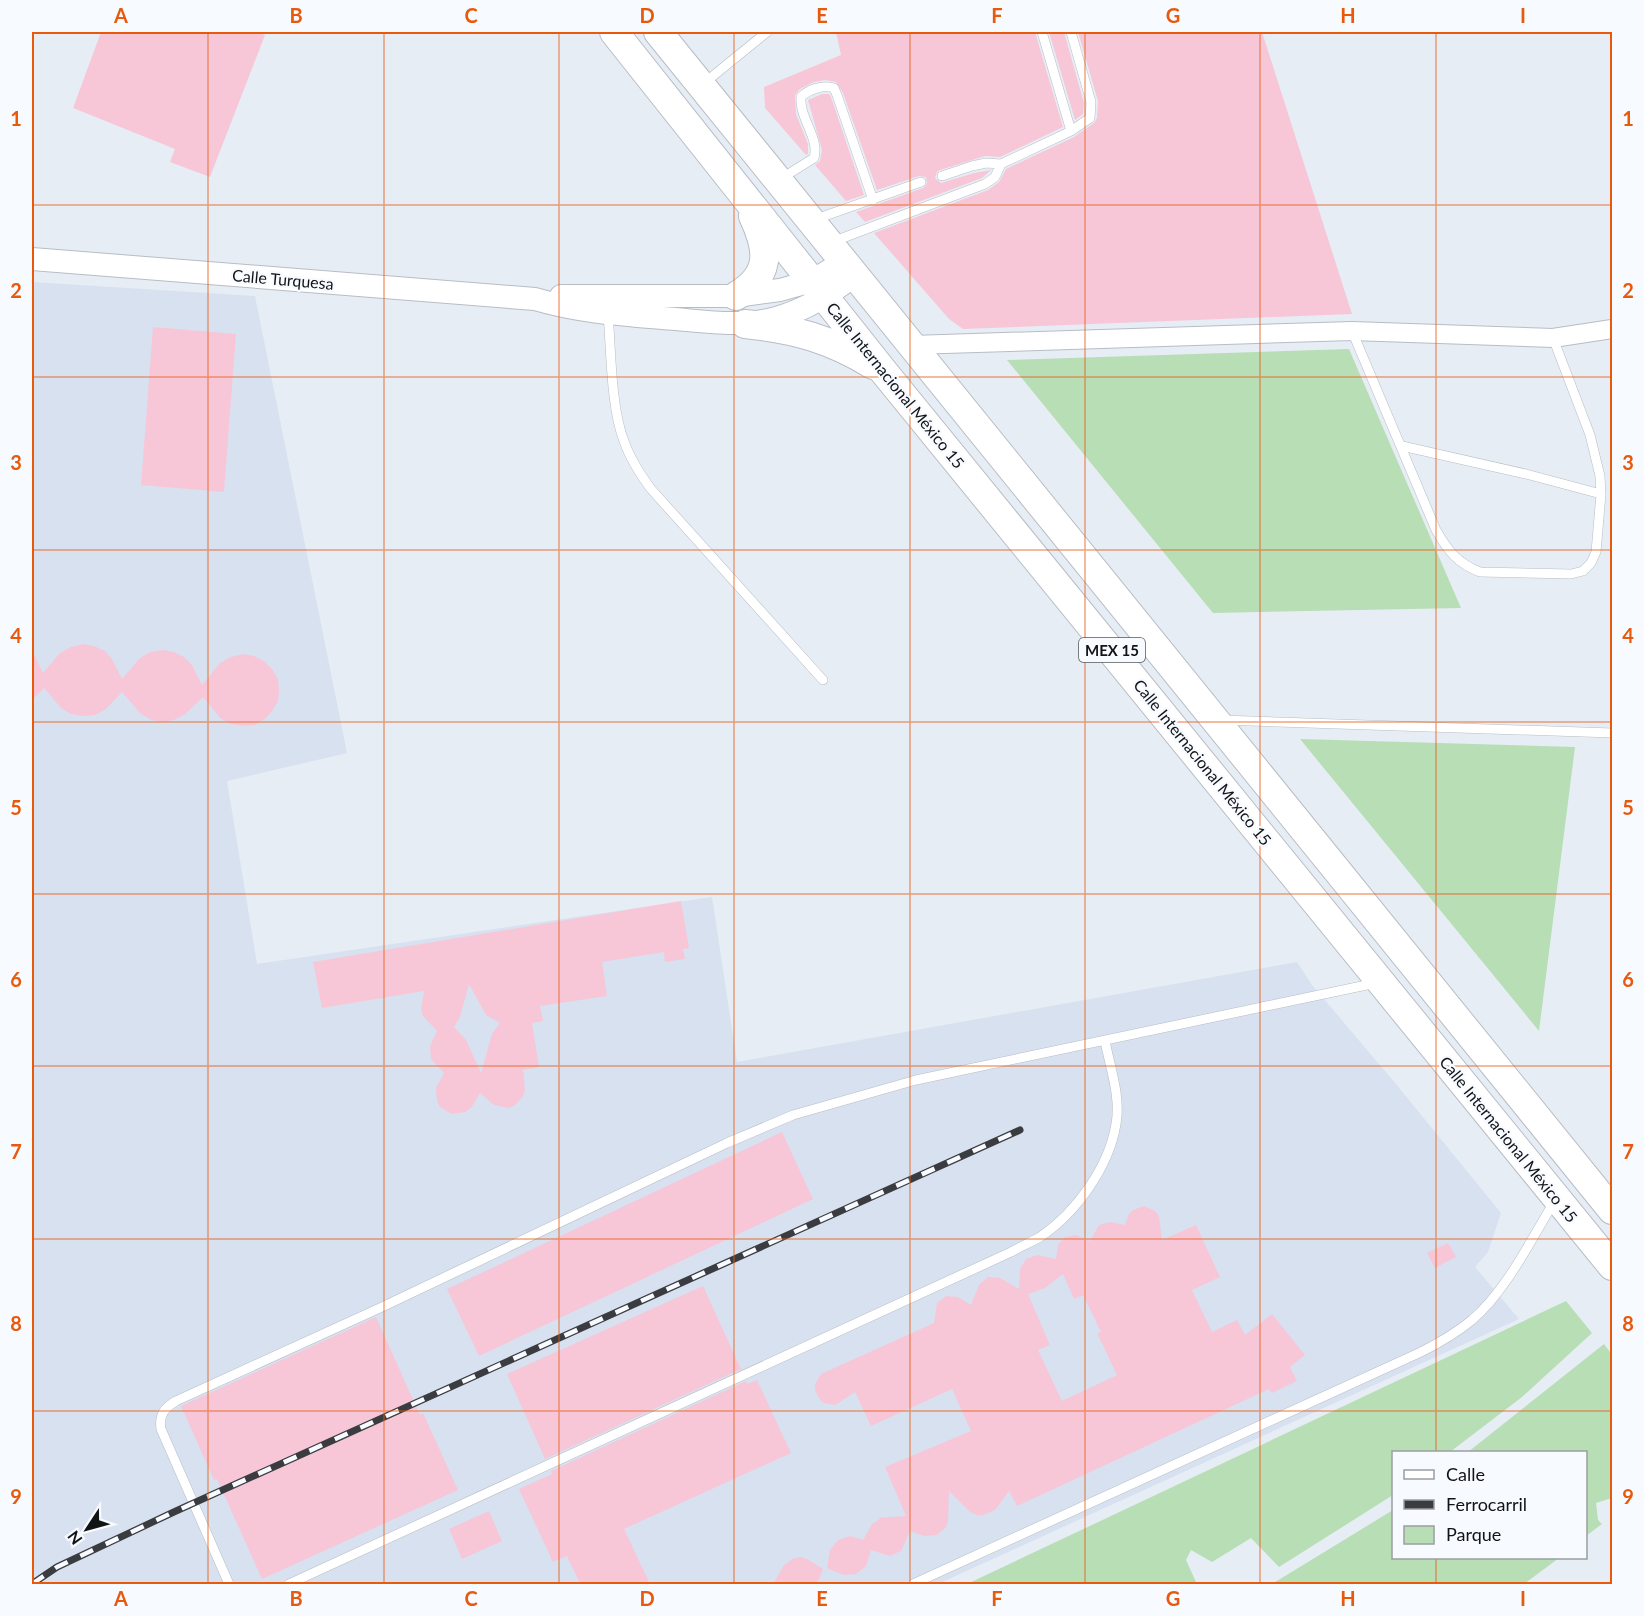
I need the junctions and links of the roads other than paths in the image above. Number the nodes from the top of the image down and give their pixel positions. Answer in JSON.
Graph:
{"nodes":[{"id":1,"x":614,"y":32,"type":"edge"},
{"id":2,"x":658,"y":32,"type":"edge"},
{"id":3,"x":767,"y":32,"type":"edge"},
{"id":4,"x":1042,"y":32,"type":"edge"},
{"id":5,"x":1071,"y":32,"type":"edge"},
{"id":6,"x":701,"y":86,"type":"junction"},
{"id":7,"x":1071,"y":131,"type":"junction"},
{"id":8,"x":1001,"y":164,"type":"junction"},
{"id":9,"x":942,"y":176,"type":"dead end"},
{"id":10,"x":779,"y":179,"type":"junction"},
{"id":11,"x":921,"y":182,"type":"dead end"},
{"id":12,"x":739,"y":187,"type":"junction"},
{"id":13,"x":873,"y":200,"type":"junction"},
{"id":14,"x":812,"y":220,"type":"junction"},
{"id":15,"x":32,"y":259,"type":"edge"},
{"id":16,"x":844,"y":259,"type":"junction"},
{"id":17,"x":819,"y":289,"type":"junction"},
{"id":18,"x":736,"y":296,"type":"junction"},
{"id":19,"x":608,"y":305,"type":"junction"},
{"id":20,"x":745,"y":324,"type":"junction"},
{"id":21,"x":1612,"y":329,"type":"edge"},
{"id":22,"x":1352,"y":331,"type":"junction"},
{"id":23,"x":1553,"y":338,"type":"junction"},
{"id":24,"x":912,"y":345,"type":"junction"},
{"id":25,"x":884,"y":372,"type":"junction"},
{"id":26,"x":1402,"y":446,"type":"junction"},
{"id":27,"x":1601,"y":494,"type":"junction"},
{"id":28,"x":823,"y":680,"type":"dead end"},
{"id":29,"x":1216,"y":719,"type":"junction"},
{"id":30,"x":1612,"y":733,"type":"edge"},
{"id":31,"x":1382,"y":982,"type":"junction"},
{"id":32,"x":1105,"y":1041,"type":"junction"},
{"id":33,"x":1557,"y":1197,"type":"junction"},
{"id":34,"x":1612,"y":1210,"type":"edge"},
{"id":35,"x":1612,"y":1266,"type":"edge"},
{"id":36,"x":229,"y":1584,"type":"edge"},
{"id":37,"x":289,"y":1584,"type":"edge"},
{"id":38,"x":913,"y":1584,"type":"edge"}],
"edges":[{"from":1,"to":12,"type":"main road","name":"Calle Internacional México 15","number":"MEX 15"},
{"from":2,"to":6,"type":"main road","number":"MEX 15"},
{"from":3,"to":6,"type":"lane"},
{"from":4,"to":7,"type":"lane"},
{"from":5,"to":7,"type":"lane"},
{"from":6,"to":10,"type":"main road","number":"MEX 15"},
{"from":7,"to":8,"type":"lane"},
{"from":8,"to":9,"type":"lane"},
{"from":8,"to":16,"type":"lane"},
{"from":10,"to":13,"type":"lane"},
{"from":10,"to":14,"type":"main road","number":"MEX 15"},
{"from":11,"to":13,"type":"lane"},
{"from":12,"to":17,"type":"main road","name":"Calle Internacional México 15","number":"MEX 15"},
{"from":12,"to":18,"type":"main road"},
{"from":13,"to":14,"type":"lane"},
{"from":14,"to":16,"type":"main road","number":"MEX 15"},
{"from":15,"to":19,"type":"street","name":"Calle Turquesa"},
{"from":16,"to":17,"type":"street","name":"Calle Turquesa"},
{"from":16,"to":24,"type":"main road","number":"MEX 15"},
{"from":17,"to":18,"type":"street","name":"Calle Turquesa"},
{"from":17,"to":20,"type":"street","name":"Calle Turquesa"},
{"from":17,"to":25,"type":"main road","name":"Calle Internacional México 15","number":"MEX 15"},
{"from":18,"to":19,"type":"street","name":"Calle Turquesa"},
{"from":19,"to":20,"type":"street","name":"Calle Turquesa"},
{"from":19,"to":28,"type":"lane"},
{"from":20,"to":25,"type":"main road"},
{"from":21,"to":23,"type":"street"},
{"from":22,"to":23,"type":"street"},
{"from":22,"to":24,"type":"street"},
{"from":22,"to":26,"type":"lane"},
{"from":23,"to":27,"type":"lane"},
{"from":24,"to":29,"type":"main road","number":"MEX 15"},
{"from":25,"to":31,"type":"main road","name":"Calle Internacional México 15","number":"MEX 15"},
{"from":26,"to":27,"type":"lane"},
{"from":26,"to":27,"type":"lane"},
{"from":29,"to":30,"type":"lane"},
{"from":29,"to":34,"type":"main road","number":"MEX 15"},
{"from":31,"to":32,"type":"lane"},
{"from":31,"to":33,"type":"main road","name":"Calle Internacional México 15","number":"MEX 15"},
{"from":32,"to":36,"type":"lane"},
{"from":32,"to":37,"type":"lane"},
{"from":33,"to":35,"type":"main road","name":"Calle Internacional México 15","number":"MEX 15"},
{"from":33,"to":38,"type":"lane"}]}
